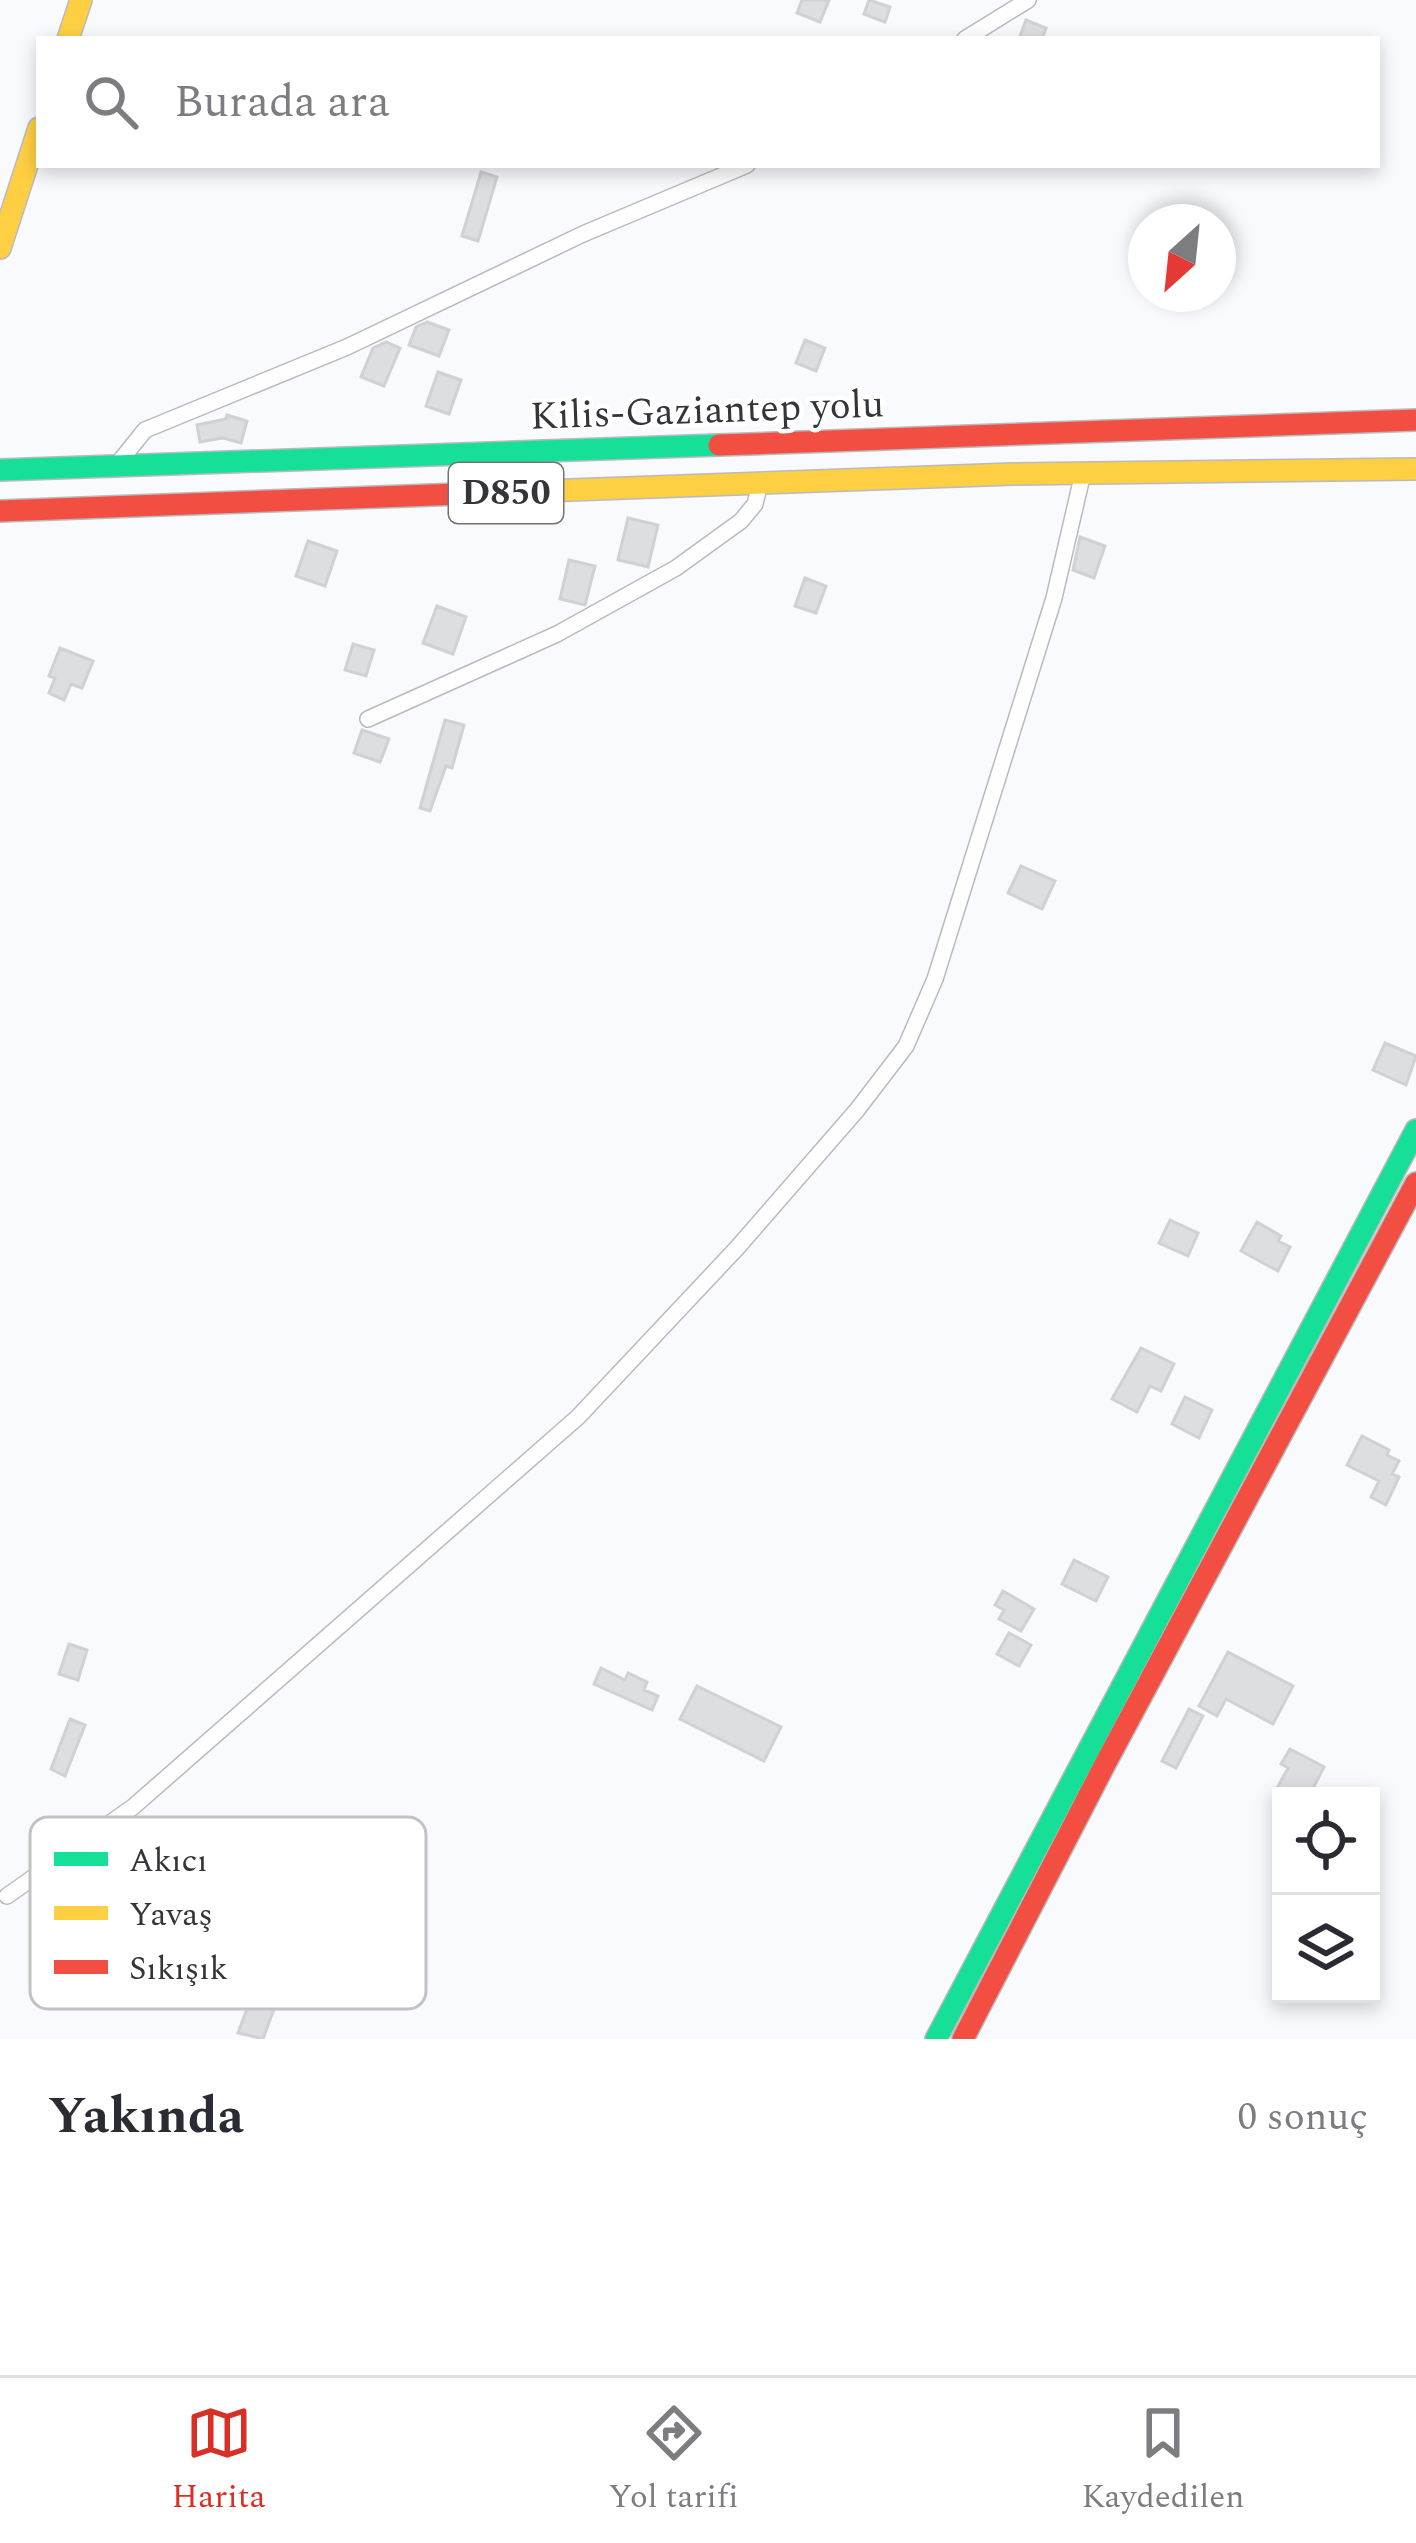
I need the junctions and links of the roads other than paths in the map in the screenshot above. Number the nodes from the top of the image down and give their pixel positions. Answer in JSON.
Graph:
{"nodes":[{"id":1,"x":81,"y":0,"type":"edge"},
{"id":2,"x":1028,"y":0,"type":"edge"},
{"id":3,"x":69,"y":36,"type":"edge"},
{"id":4,"x":970,"y":36,"type":"edge"},
{"id":5,"x":36,"y":137,"type":"edge"},
{"id":6,"x":740,"y":168,"type":"edge"},
{"id":7,"x":0,"y":248,"type":"edge"},
{"id":8,"x":1416,"y":420,"type":"edge"},
{"id":9,"x":116,"y":466,"type":"junction"},
{"id":10,"x":0,"y":470,"type":"edge"},
{"id":11,"x":1416,"y":470,"type":"edge"},
{"id":12,"x":1083,"y":473,"type":"junction"},
{"id":13,"x":760,"y":483,"type":"junction"},
{"id":14,"x":0,"y":512,"type":"edge"},
{"id":15,"x":368,"y":719,"type":"dead end"},
{"id":16,"x":1416,"y":1130,"type":"edge"},
{"id":17,"x":1416,"y":1183,"type":"edge"},
{"id":18,"x":119,"y":1817,"type":"edge"},
{"id":19,"x":30,"y":1880,"type":"edge"},
{"id":20,"x":7,"y":1896,"type":"dead end"},
{"id":21,"x":936,"y":2039,"type":"edge"},
{"id":22,"x":963,"y":2039,"type":"edge"}],
"edges":[{"from":1,"to":3,"type":"main road"},
{"from":2,"to":4,"type":"street"},
{"from":5,"to":7,"type":"main road"},
{"from":6,"to":9,"type":"street"},
{"from":8,"to":9,"type":"main road","name":"Kilis-Gaziantep yolu","number":"D850"},
{"from":9,"to":10,"type":"main road","name":"Kilis-Gaziantep yolu","number":"D850"},
{"from":11,"to":12,"type":"main road","name":"Kilis-Gaziantep yolu","number":"D850"},
{"from":12,"to":13,"type":"main road","name":"Kilis-Gaziantep yolu","number":"D850"},
{"from":12,"to":18,"type":"street"},
{"from":13,"to":14,"type":"main road","name":"Kilis-Gaziantep yolu","number":"D850"},
{"from":13,"to":15,"type":"street"},
{"from":16,"to":21,"type":"main road"},
{"from":17,"to":22,"type":"main road"},
{"from":19,"to":20,"type":"street"}]}
